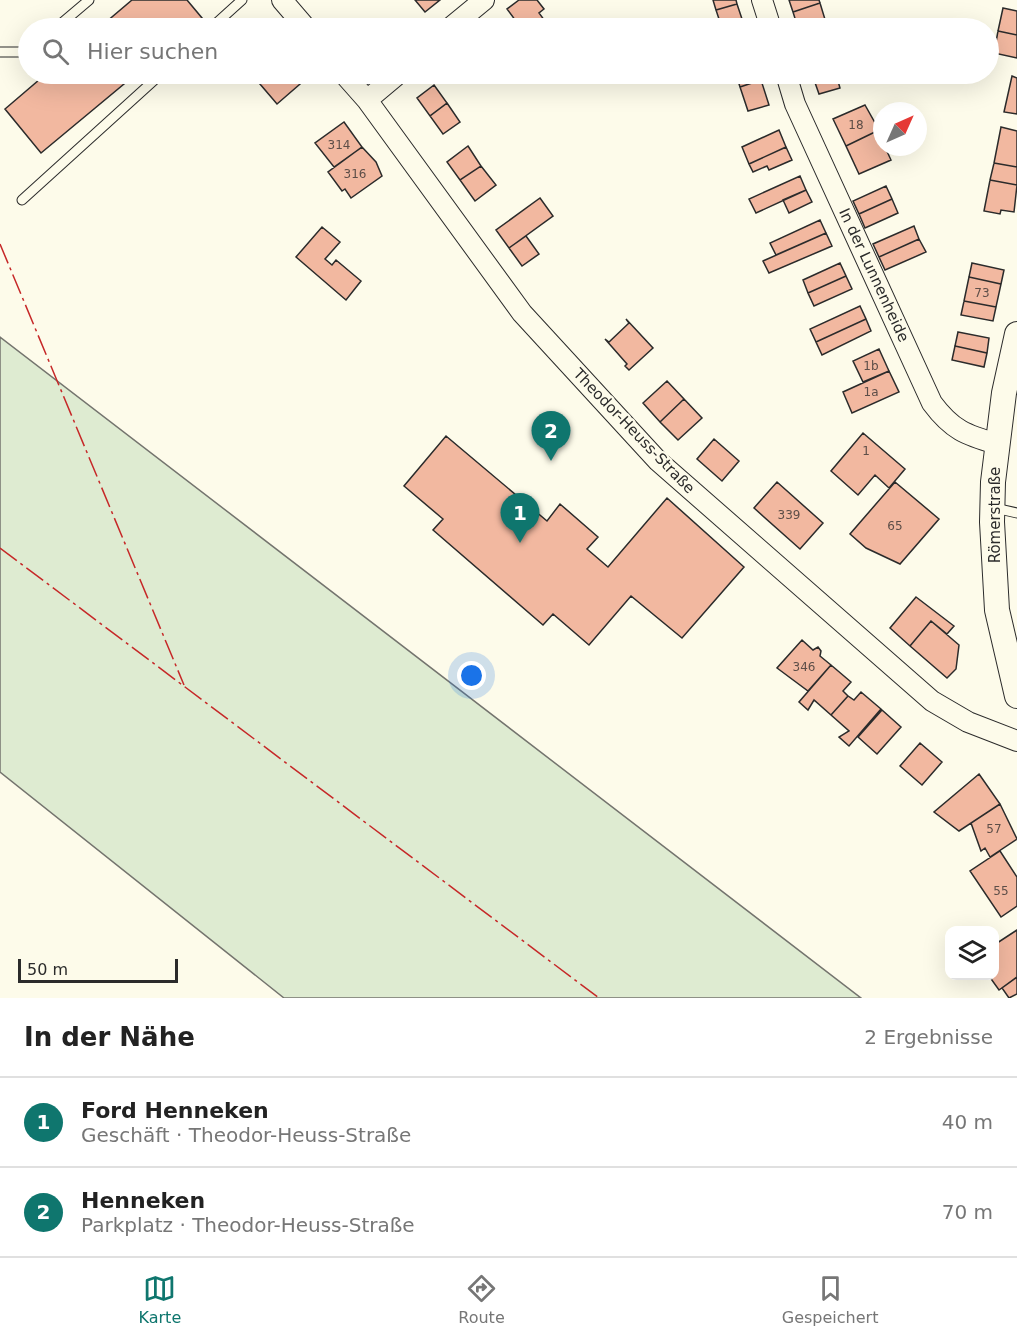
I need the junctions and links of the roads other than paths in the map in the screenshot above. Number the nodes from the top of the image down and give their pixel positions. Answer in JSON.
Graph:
{"nodes":[{"id":1,"x":89,"y":0,"type":"edge"},
{"id":2,"x":242,"y":0,"type":"edge"},
{"id":3,"x":282,"y":0,"type":"edge"},
{"id":4,"x":484,"y":0,"type":"edge"},
{"id":5,"x":762,"y":0,"type":"edge"},
{"id":6,"x":68,"y":18,"type":"edge"},
{"id":7,"x":222,"y":18,"type":"edge"},
{"id":8,"x":297,"y":18,"type":"edge"},
{"id":9,"x":462,"y":18,"type":"edge"},
{"id":10,"x":768,"y":18,"type":"edge"},
{"id":11,"x":0,"y":52,"type":"edge"},
{"id":12,"x":18,"y":52,"type":"edge"},
{"id":13,"x":150,"y":84,"type":"edge"},
{"id":14,"x":353,"y":84,"type":"edge"},
{"id":15,"x":386,"y":84,"type":"edge"},
{"id":16,"x":789,"y":84,"type":"edge"},
{"id":17,"x":367,"y":100,"type":"junction"},
{"id":18,"x":22,"y":200,"type":"dead end"},
{"id":19,"x":1017,"y":334,"type":"edge"},
{"id":20,"x":997,"y":444,"type":"junction"},
{"id":21,"x":992,"y":508,"type":"junction"},
{"id":22,"x":1017,"y":513,"type":"edge"},
{"id":23,"x":1017,"y":696,"type":"edge"},
{"id":24,"x":1017,"y":741,"type":"edge"}],
"edges":[{"from":1,"to":6,"type":"lane"},
{"from":2,"to":7,"type":"lane"},
{"from":3,"to":8,"type":"street"},
{"from":4,"to":9,"type":"street"},
{"from":5,"to":10,"type":"street"},
{"from":11,"to":12,"type":"lane"},
{"from":13,"to":18,"type":"lane"},
{"from":14,"to":17,"type":"street","name":"Theodor-Heuss-Straße"},
{"from":15,"to":17,"type":"street"},
{"from":16,"to":20,"type":"street","name":"In der Lunnenheide"},
{"from":17,"to":24,"type":"street","name":"Theodor-Heuss-Straße"},
{"from":19,"to":20,"type":"street","name":"Römerstraße"},
{"from":20,"to":21,"type":"street","name":"Römerstraße"},
{"from":21,"to":22,"type":"lane"},
{"from":21,"to":23,"type":"street","name":"Römerstraße"}]}
